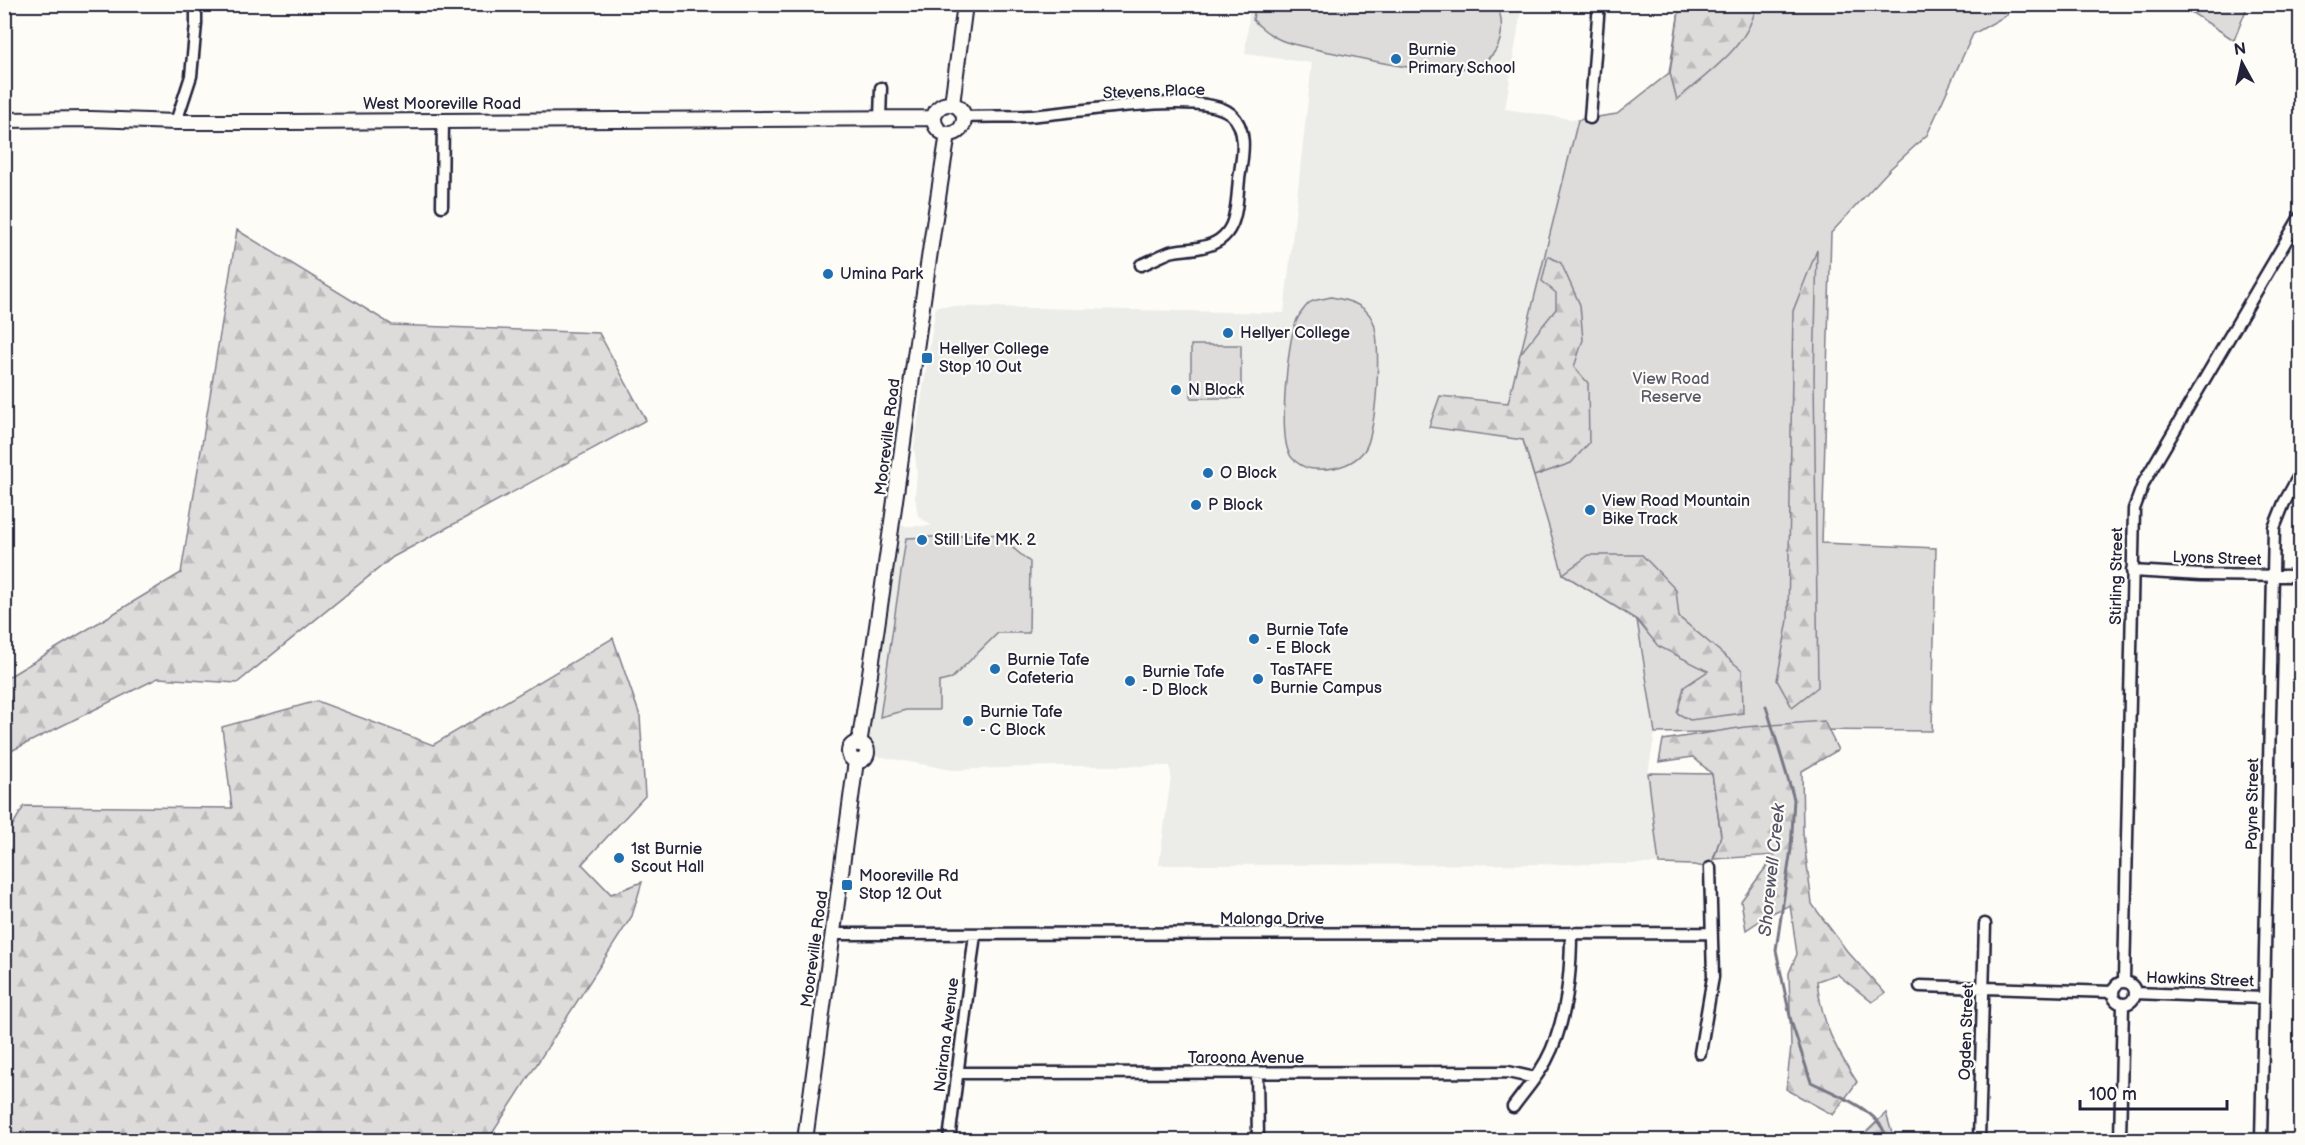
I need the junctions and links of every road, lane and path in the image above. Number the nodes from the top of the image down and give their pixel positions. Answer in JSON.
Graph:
{"nodes":[{"id":1,"x":196,"y":4,"type":"edge"},
{"id":2,"x":965,"y":4,"type":"edge"},
{"id":3,"x":1599,"y":4,"type":"edge"},
{"id":4,"x":881,"y":88,"type":"dead end"},
{"id":5,"x":952,"y":104,"type":"junction"},
{"id":6,"x":964,"y":117,"type":"junction"},
{"id":7,"x":934,"y":118,"type":"junction"},
{"id":8,"x":1590,"y":118,"type":"dead end"},
{"id":9,"x":880,"y":119,"type":"junction"},
{"id":10,"x":4,"y":120,"type":"edge"},
{"id":11,"x":443,"y":120,"type":"junction"},
{"id":12,"x":176,"y":122,"type":"junction"},
{"id":13,"x":948,"y":134,"type":"junction"},
{"id":14,"x":442,"y":206,"type":"dead end"},
{"id":15,"x":2301,"y":217,"type":"edge"},
{"id":16,"x":1141,"y":266,"type":"dead end"},
{"id":17,"x":2301,"y":474,"type":"edge"},
{"id":18,"x":2132,"y":571,"type":"junction"},
{"id":19,"x":2272,"y":576,"type":"junction"},
{"id":20,"x":2301,"y":576,"type":"edge"},
{"id":21,"x":1710,"y":868,"type":"dead end"},
{"id":22,"x":1985,"y":924,"type":"dead end"},
{"id":23,"x":1570,"y":933,"type":"junction"},
{"id":24,"x":1711,"y":933,"type":"junction"},
{"id":25,"x":833,"y":934,"type":"junction"},
{"id":26,"x":975,"y":934,"type":"junction"},
{"id":27,"x":2124,"y":981,"type":"junction"},
{"id":28,"x":1920,"y":986,"type":"dead end"},
{"id":29,"x":1984,"y":987,"type":"junction"},
{"id":30,"x":2112,"y":992,"type":"junction"},
{"id":31,"x":2135,"y":993,"type":"junction"},
{"id":32,"x":2263,"y":998,"type":"junction"},
{"id":33,"x":2123,"y":1004,"type":"junction"},
{"id":34,"x":1700,"y":1053,"type":"dead end"},
{"id":35,"x":957,"y":1073,"type":"junction"},
{"id":36,"x":1257,"y":1074,"type":"junction"},
{"id":37,"x":1535,"y":1078,"type":"junction"},
{"id":38,"x":1513,"y":1107,"type":"dead end"},
{"id":39,"x":805,"y":1140,"type":"edge"},
{"id":40,"x":949,"y":1140,"type":"edge"},
{"id":41,"x":1258,"y":1140,"type":"edge"},
{"id":42,"x":1979,"y":1140,"type":"edge"},
{"id":43,"x":2120,"y":1140,"type":"edge"},
{"id":44,"x":2261,"y":1140,"type":"edge"}],
"edges":[{"from":1,"to":12,"type":"street"},
{"from":2,"to":5,"type":"main road"},
{"from":3,"to":8,"type":"street"},
{"from":4,"to":9,"type":"street"},
{"from":5,"to":6,"type":"main road"},
{"from":5,"to":7,"type":"main road"},
{"from":6,"to":13,"type":"main road"},
{"from":6,"to":16,"type":"street","name":"Stevens Place"},
{"from":7,"to":9,"type":"main road","name":"West Mooreville Road"},
{"from":7,"to":13,"type":"main road"},
{"from":9,"to":11,"type":"main road","name":"West Mooreville Road"},
{"from":10,"to":12,"type":"main road","name":"West Mooreville Road"},
{"from":11,"to":12,"type":"main road","name":"West Mooreville Road"},
{"from":11,"to":14,"type":"street"},
{"from":13,"to":25,"type":"main road","name":"Mooreville Road"},
{"from":15,"to":18,"type":"street","name":"Stirling Street"},
{"from":17,"to":19,"type":"street","name":"Payne Street"},
{"from":18,"to":19,"type":"street","name":"Lyons Street"},
{"from":18,"to":27,"type":"street","name":"Stirling Street"},
{"from":19,"to":20,"type":"street","name":"Lyons Street"},
{"from":19,"to":32,"type":"street","name":"Payne Street"},
{"from":21,"to":24,"type":"street"},
{"from":22,"to":29,"type":"street","name":"Ogden Street"},
{"from":23,"to":24,"type":"street","name":"Malonga Drive"},
{"from":23,"to":26,"type":"street","name":"Malonga Drive"},
{"from":23,"to":37,"type":"street"},
{"from":24,"to":34,"type":"street"},
{"from":25,"to":26,"type":"street","name":"Malonga Drive"},
{"from":25,"to":39,"type":"main road","name":"Mooreville Road"},
{"from":26,"to":35,"type":"street","name":"Nairana Avenue"},
{"from":27,"to":30,"type":"street"},
{"from":27,"to":31,"type":"street"},
{"from":28,"to":29,"type":"street"},
{"from":29,"to":30,"type":"street"},
{"from":29,"to":42,"type":"street","name":"Ogden Street"},
{"from":30,"to":33,"type":"street"},
{"from":31,"to":32,"type":"street","name":"Hawkins Street"},
{"from":31,"to":33,"type":"street"},
{"from":32,"to":44,"type":"street","name":"Payne Street"},
{"from":33,"to":43,"type":"street"},
{"from":35,"to":36,"type":"street","name":"Taroona Avenue"},
{"from":35,"to":40,"type":"street","name":"Nairana Avenue"},
{"from":36,"to":37,"type":"street","name":"Taroona Avenue"},
{"from":36,"to":41,"type":"street"},
{"from":37,"to":38,"type":"street"}]}
